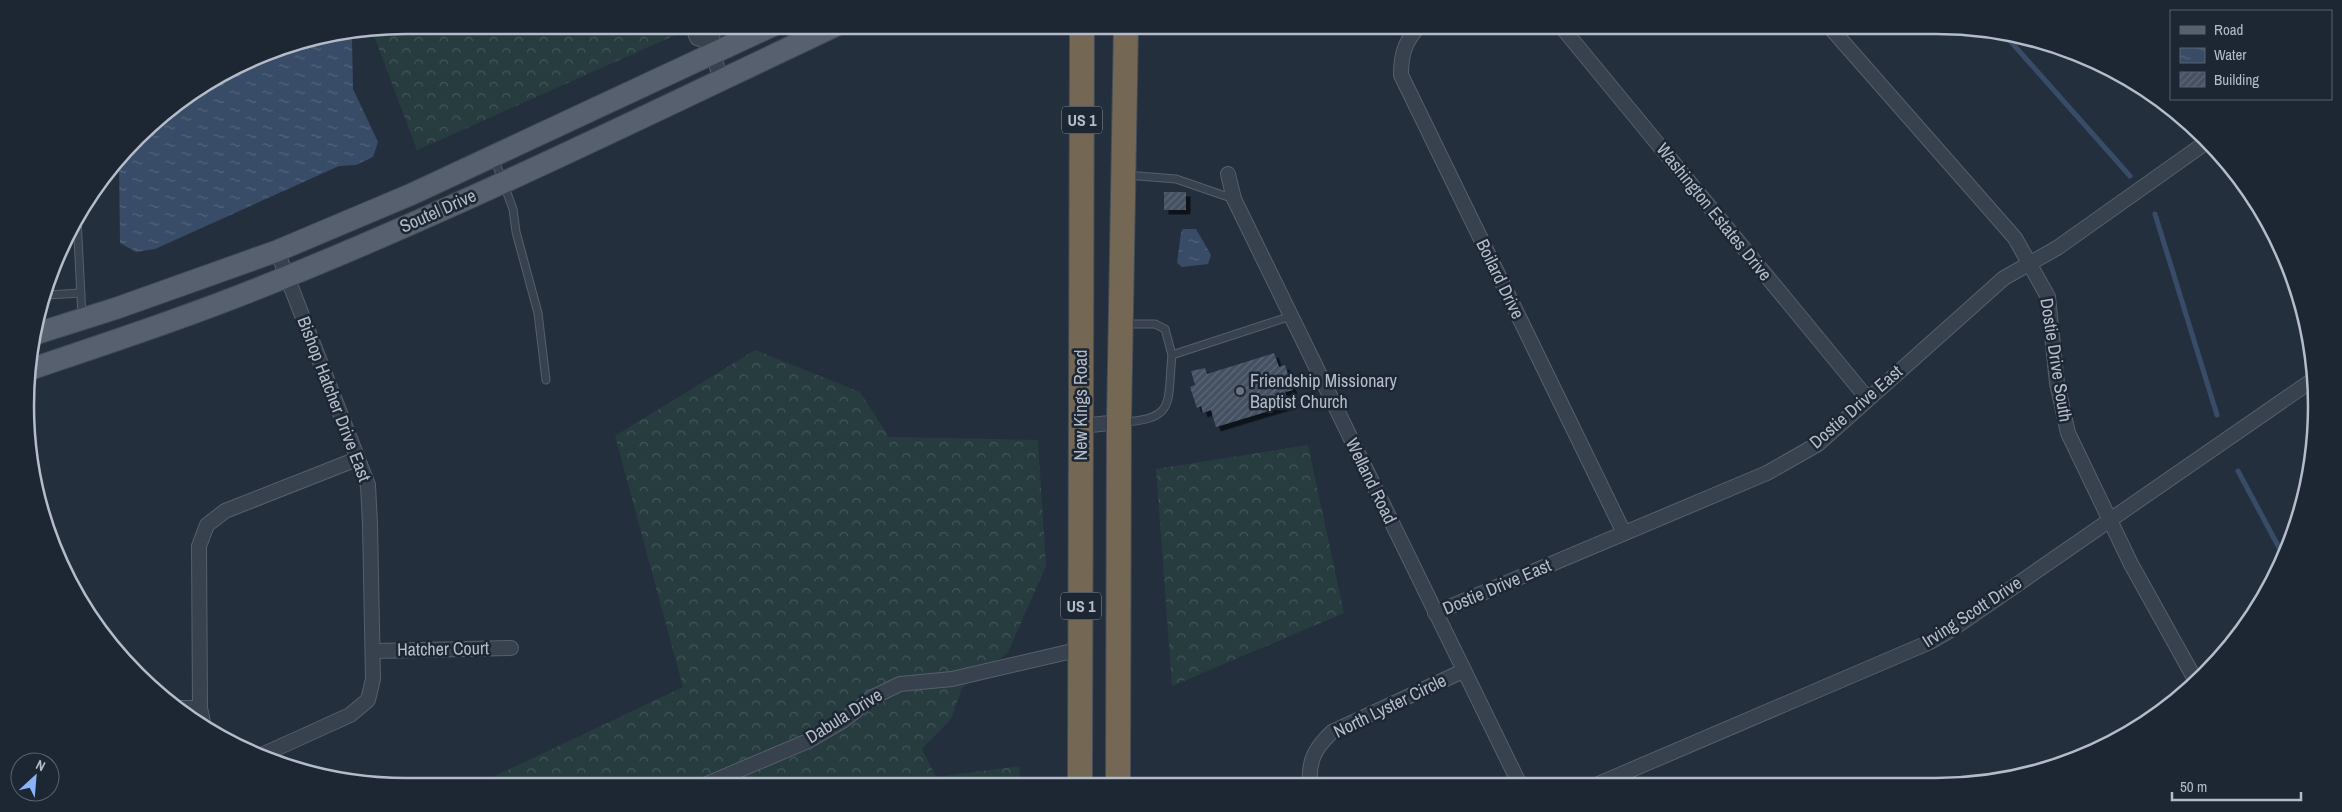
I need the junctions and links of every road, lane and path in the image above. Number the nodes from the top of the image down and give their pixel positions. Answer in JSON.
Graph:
{"nodes":[{"id":1,"x":695,"y":34,"type":"edge"},
{"id":2,"x":714,"y":34,"type":"edge"},
{"id":3,"x":750,"y":34,"type":"edge"},
{"id":4,"x":818,"y":34,"type":"edge"},
{"id":5,"x":1082,"y":34,"type":"edge"},
{"id":6,"x":1129,"y":34,"type":"edge"},
{"id":7,"x":1412,"y":34,"type":"edge"},
{"id":8,"x":1567,"y":34,"type":"edge"},
{"id":9,"x":1836,"y":34,"type":"edge"},
{"id":10,"x":712,"y":48,"type":"junction"},
{"id":11,"x":721,"y":81,"type":"junction"},
{"id":12,"x":2201,"y":146,"type":"edge"},
{"id":13,"x":493,"y":155,"type":"junction"},
{"id":14,"x":1123,"y":174,"type":"junction"},
{"id":15,"x":1228,"y":174,"type":"dead end"},
{"id":16,"x":504,"y":182,"type":"junction"},
{"id":17,"x":1234,"y":199,"type":"junction"},
{"id":18,"x":78,"y":231,"type":"edge"},
{"id":19,"x":277,"y":251,"type":"junction"},
{"id":20,"x":2031,"y":263,"type":"junction"},
{"id":21,"x":287,"y":277,"type":"junction"},
{"id":22,"x":80,"y":293,"type":"junction"},
{"id":23,"x":51,"y":295,"type":"edge"},
{"id":24,"x":1290,"y":316,"type":"junction"},
{"id":25,"x":82,"y":319,"type":"junction"},
{"id":26,"x":1120,"y":324,"type":"junction"},
{"id":27,"x":41,"y":332,"type":"edge"},
{"id":28,"x":1172,"y":355,"type":"junction"},
{"id":29,"x":36,"y":367,"type":"edge"},
{"id":30,"x":546,"y":380,"type":"dead end"},
{"id":31,"x":2307,"y":384,"type":"edge"},
{"id":32,"x":1867,"y":398,"type":"junction"},
{"id":33,"x":1119,"y":422,"type":"junction"},
{"id":34,"x":1081,"y":426,"type":"junction"},
{"id":35,"x":358,"y":459,"type":"junction"},
{"id":36,"x":2111,"y":520,"type":"junction"},
{"id":37,"x":1624,"y":533,"type":"junction"},
{"id":38,"x":1435,"y":613,"type":"junction"},
{"id":39,"x":512,"y":648,"type":"dead end"},
{"id":40,"x":1081,"y":649,"type":"junction"},
{"id":41,"x":374,"y":651,"type":"junction"},
{"id":42,"x":1463,"y":671,"type":"junction"},
{"id":43,"x":2192,"y":675,"type":"edge"},
{"id":44,"x":188,"y":708,"type":"edge"},
{"id":45,"x":200,"y":708,"type":"junction"},
{"id":46,"x":202,"y":718,"type":"edge"},
{"id":47,"x":269,"y":752,"type":"edge"},
{"id":48,"x":721,"y":778,"type":"edge"},
{"id":49,"x":1080,"y":778,"type":"edge"},
{"id":50,"x":1118,"y":778,"type":"edge"},
{"id":51,"x":1309,"y":778,"type":"edge"},
{"id":52,"x":1516,"y":778,"type":"edge"},
{"id":53,"x":1610,"y":778,"type":"edge"}],
"edges":[{"from":1,"to":10,"type":"street"},
{"from":2,"to":10,"type":"street"},
{"from":3,"to":10,"type":"main road","name":"Soutel Drive"},
{"from":4,"to":11,"type":"main road","name":"Soutel Drive"},
{"from":5,"to":34,"type":"highway","name":"New Kings Road","number":"US 1"},
{"from":6,"to":14,"type":"highway","number":"US 1"},
{"from":7,"to":37,"type":"street","name":"Boilard Drive"},
{"from":8,"to":32,"type":"street","name":"Washington Estates Drive"},
{"from":9,"to":20,"type":"street","name":"Dostie Drive South"},
{"from":10,"to":11,"type":"street"},
{"from":10,"to":13,"type":"main road","name":"Soutel Drive"},
{"from":11,"to":16,"type":"main road","name":"Soutel Drive"},
{"from":12,"to":20,"type":"street","name":"Dostie Drive East"},
{"from":13,"to":16,"type":"lane"},
{"from":13,"to":19,"type":"main road","name":"Soutel Drive"},
{"from":14,"to":17,"type":"lane"},
{"from":14,"to":26,"type":"highway","number":"US 1"},
{"from":15,"to":17,"type":"street","name":"Welland Road"},
{"from":16,"to":21,"type":"main road","name":"Soutel Drive"},
{"from":16,"to":30,"type":"lane"},
{"from":17,"to":24,"type":"street","name":"Welland Road"},
{"from":18,"to":22,"type":"lane"},
{"from":19,"to":21,"type":"street","name":"Bishop Hatcher Drive East"},
{"from":19,"to":25,"type":"main road","name":"Soutel Drive"},
{"from":20,"to":32,"type":"street","name":"Dostie Drive East"},
{"from":20,"to":36,"type":"street","name":"Dostie Drive South"},
{"from":21,"to":29,"type":"main road","name":"Soutel Drive"},
{"from":21,"to":35,"type":"street","name":"Bishop Hatcher Drive East"},
{"from":22,"to":23,"type":"lane"},
{"from":22,"to":25,"type":"lane"},
{"from":24,"to":28,"type":"lane"},
{"from":24,"to":38,"type":"street","name":"Welland Road"},
{"from":25,"to":27,"type":"main road","name":"Soutel Drive"},
{"from":26,"to":28,"type":"lane"},
{"from":26,"to":33,"type":"highway","number":"US 1"},
{"from":28,"to":33,"type":"lane"},
{"from":31,"to":36,"type":"street","name":"Irving Scott Drive"},
{"from":32,"to":37,"type":"street","name":"Dostie Drive East"},
{"from":33,"to":34,"type":"street"},
{"from":33,"to":50,"type":"highway","number":"US 1"},
{"from":34,"to":40,"type":"highway","name":"New Kings Road","number":"US 1"},
{"from":35,"to":41,"type":"street","name":"Bishop Hatcher Drive East"},
{"from":35,"to":45,"type":"street"},
{"from":36,"to":43,"type":"street","name":"Dostie Drive South"},
{"from":36,"to":53,"type":"street","name":"Irving Scott Drive"},
{"from":37,"to":38,"type":"street","name":"Dostie Drive East"},
{"from":38,"to":42,"type":"street","name":"Welland Road"},
{"from":39,"to":41,"type":"street","name":"Hatcher Court"},
{"from":40,"to":48,"type":"street","name":"Dabula Drive"},
{"from":40,"to":49,"type":"highway","name":"New Kings Road","number":"US 1"},
{"from":41,"to":47,"type":"street","name":"Bishop Hatcher Drive East"},
{"from":42,"to":51,"type":"street","name":"North Lyster Circle"},
{"from":42,"to":52,"type":"street","name":"Welland Road"},
{"from":44,"to":45,"type":"street"},
{"from":45,"to":46,"type":"street"}]}
